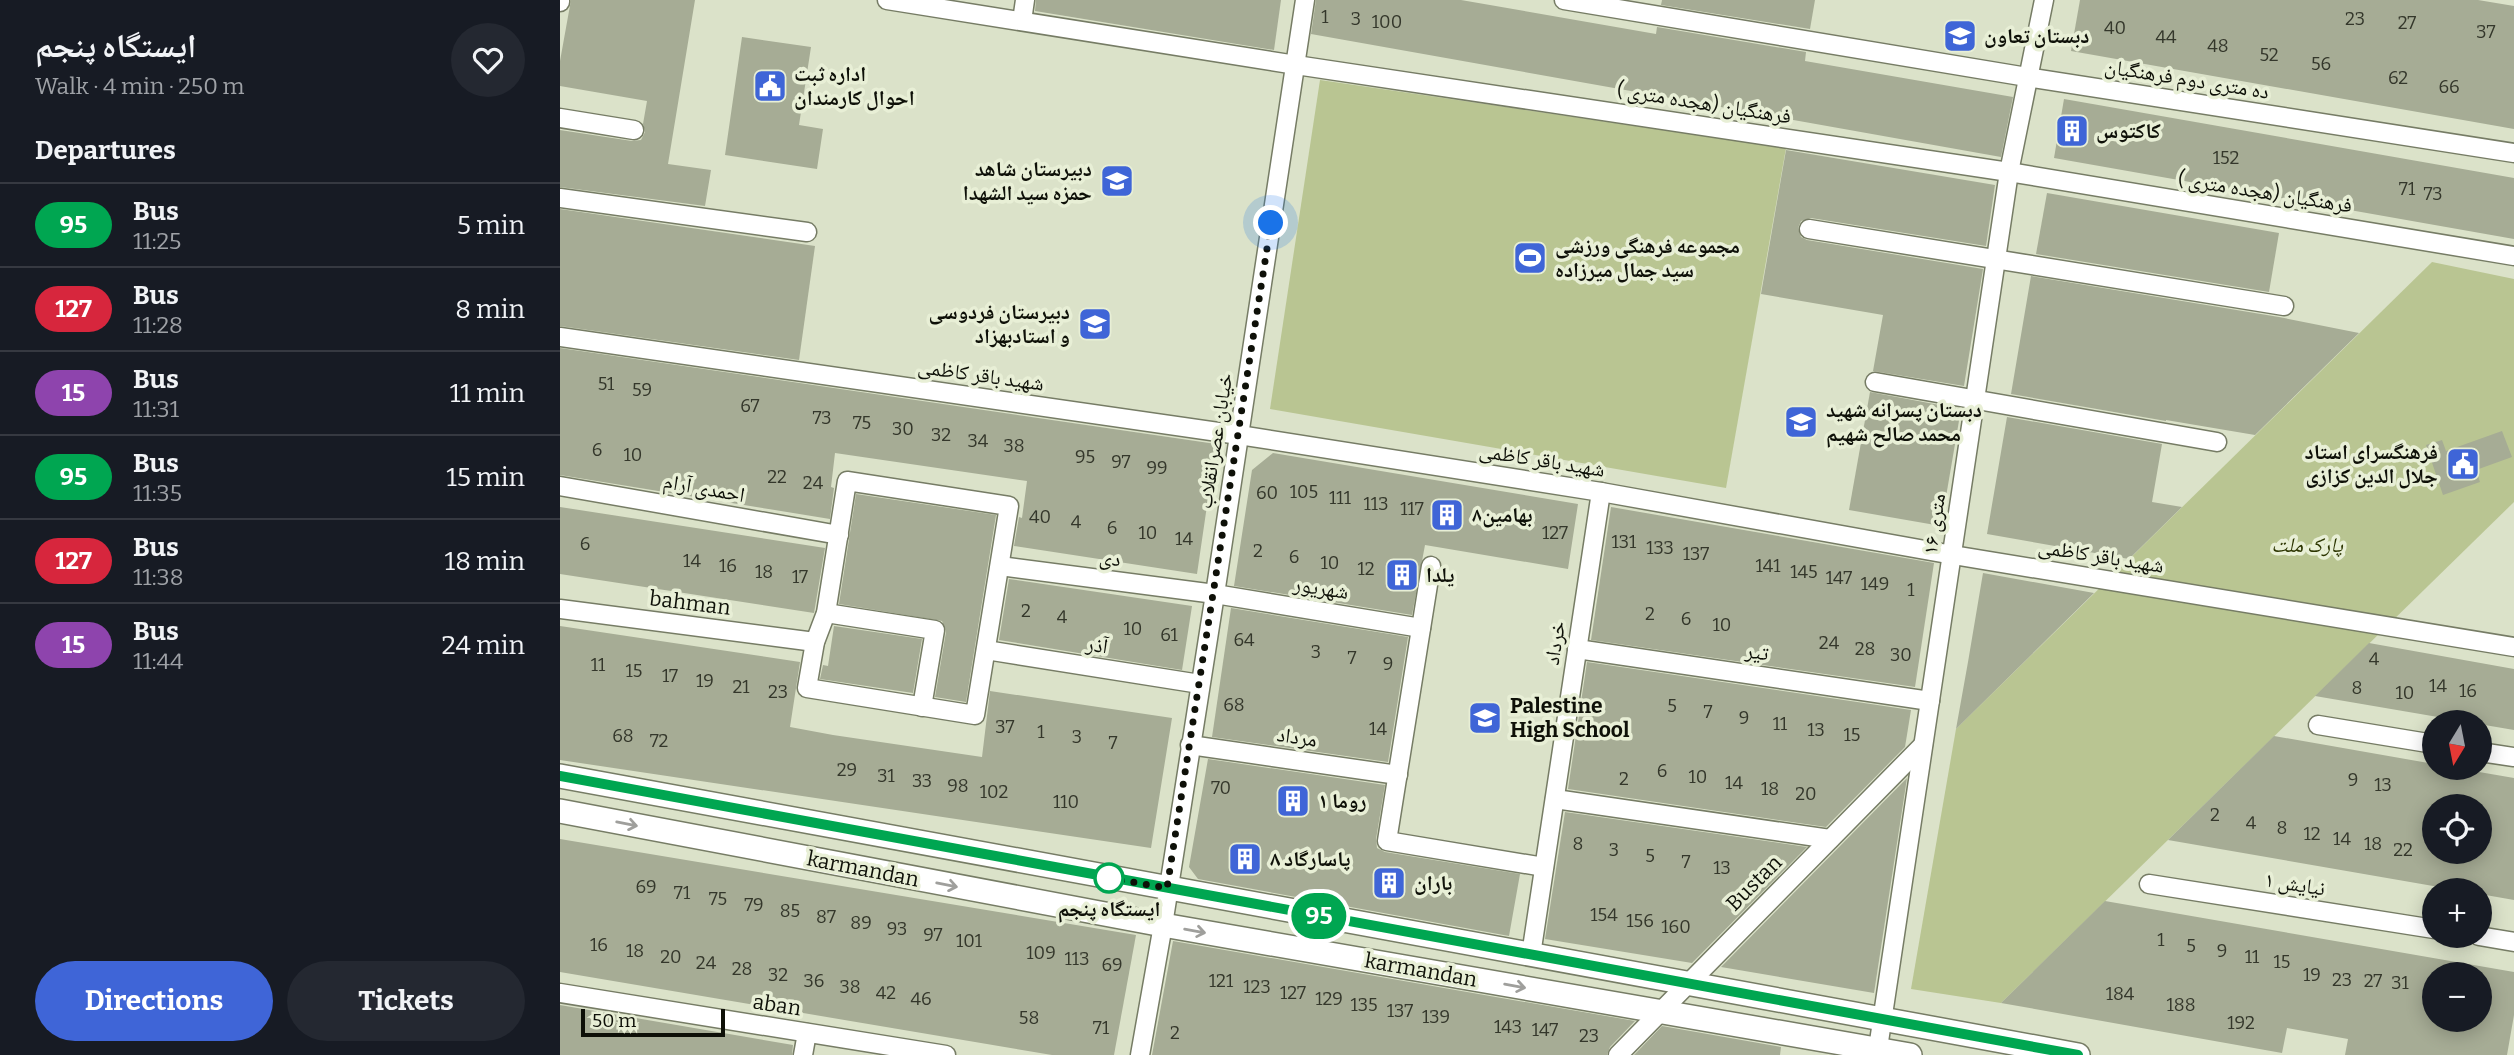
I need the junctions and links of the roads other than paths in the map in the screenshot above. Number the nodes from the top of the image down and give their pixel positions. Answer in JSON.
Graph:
{"nodes":[{"id":1,"x":887,"y":0,"type":"edge"},
{"id":2,"x":1025,"y":0,"type":"edge"},
{"id":3,"x":1305,"y":0,"type":"edge"},
{"id":4,"x":1564,"y":0,"type":"edge"},
{"id":5,"x":2043,"y":0,"type":"edge"},
{"id":6,"x":1022,"y":21,"type":"junction"},
{"id":7,"x":1296,"y":65,"type":"junction"},
{"id":8,"x":2028,"y":77,"type":"junction"},
{"id":9,"x":560,"y":118,"type":"edge"},
{"id":10,"x":634,"y":130,"type":"dead end"},
{"id":11,"x":2514,"y":153,"type":"edge"},
{"id":12,"x":2009,"y":172,"type":"junction"},
{"id":13,"x":560,"y":198,"type":"edge"},
{"id":14,"x":1809,"y":229,"type":"dead end"},
{"id":15,"x":807,"y":232,"type":"dead end"},
{"id":16,"x":2514,"y":256,"type":"edge"},
{"id":17,"x":1996,"y":261,"type":"junction"},
{"id":18,"x":2284,"y":306,"type":"dead end"},
{"id":19,"x":560,"y":337,"type":"edge"},
{"id":20,"x":1875,"y":382,"type":"dead end"},
{"id":21,"x":1975,"y":399,"type":"junction"},
{"id":22,"x":1239,"y":435,"type":"junction"},
{"id":23,"x":2217,"y":442,"type":"dead end"},
{"id":24,"x":560,"y":486,"type":"edge"},
{"id":25,"x":1601,"y":492,"type":"junction"},
{"id":26,"x":839,"y":535,"type":"junction"},
{"id":27,"x":1953,"y":555,"type":"junction"},
{"id":28,"x":1000,"y":566,"type":"junction"},
{"id":29,"x":1431,"y":566,"type":"dead end"},
{"id":30,"x":1214,"y":594,"type":"junction"},
{"id":31,"x":560,"y":609,"type":"edge"},
{"id":32,"x":826,"y":613,"type":"junction"},
{"id":33,"x":1421,"y":628,"type":"junction"},
{"id":34,"x":815,"y":642,"type":"junction"},
{"id":35,"x":2514,"y":647,"type":"edge"},
{"id":36,"x":1577,"y":649,"type":"junction"},
{"id":37,"x":986,"y":650,"type":"junction"},
{"id":38,"x":1200,"y":684,"type":"junction"},
{"id":39,"x":1930,"y":701,"type":"junction"},
{"id":40,"x":922,"y":707,"type":"junction"},
{"id":41,"x":2318,"y":725,"type":"dead end"},
{"id":42,"x":2422,"y":742,"type":"edge"},
{"id":43,"x":1190,"y":744,"type":"junction"},
{"id":44,"x":1923,"y":745,"type":"junction"},
{"id":45,"x":2492,"y":754,"type":"edge"},
{"id":46,"x":2514,"y":757,"type":"edge"},
{"id":47,"x":1398,"y":775,"type":"junction"},
{"id":48,"x":560,"y":776,"type":"edge"},
{"id":49,"x":1555,"y":799,"type":"junction"},
{"id":50,"x":560,"y":811,"type":"edge"},
{"id":51,"x":1830,"y":839,"type":"junction"},
{"id":52,"x":1544,"y":867,"type":"junction"},
{"id":53,"x":2149,"y":884,"type":"dead end"},
{"id":54,"x":1167,"y":888,"type":"junction"},
{"id":55,"x":1163,"y":925,"type":"junction"},
{"id":56,"x":2422,"y":927,"type":"edge"},
{"id":57,"x":2492,"y":938,"type":"edge"},
{"id":58,"x":2514,"y":942,"type":"edge"},
{"id":59,"x":1531,"y":955,"type":"junction"},
{"id":60,"x":1687,"y":984,"type":"junction"},
{"id":61,"x":560,"y":993,"type":"edge"},
{"id":62,"x":1660,"y":1011,"type":"junction"},
{"id":63,"x":1882,"y":1020,"type":"junction"},
{"id":64,"x":807,"y":1033,"type":"junction"},
{"id":65,"x":1877,"y":1052,"type":"edge"},
{"id":66,"x":803,"y":1055,"type":"edge"},
{"id":67,"x":946,"y":1055,"type":"edge"},
{"id":68,"x":1140,"y":1055,"type":"edge"},
{"id":69,"x":1618,"y":1055,"type":"edge"},
{"id":70,"x":1910,"y":1055,"type":"edge"},
{"id":71,"x":2078,"y":1055,"type":"edge"}],
"edges":[{"from":1,"to":6,"type":"street","name":"فرهنگیان (هجده متری )"},
{"from":2,"to":6,"type":"street"},
{"from":3,"to":7,"type":"street","name":"خیابان عصرانقلاب"},
{"from":4,"to":8,"type":"street","name":"ده متری دوم فرهنگیان"},
{"from":5,"to":8,"type":"street","name":"۱۶ متری"},
{"from":6,"to":7,"type":"street","name":"فرهنگیان (هجده متری )"},
{"from":7,"to":12,"type":"street","name":"فرهنگیان (هجده متری )"},
{"from":7,"to":22,"type":"street","name":"خیابان عصرانقلاب"},
{"from":8,"to":11,"type":"street","name":"ده متری دوم فرهنگیان"},
{"from":8,"to":12,"type":"street","name":"۱۶ متری"},
{"from":9,"to":10,"type":"street"},
{"from":12,"to":16,"type":"street","name":"فرهنگیان (هجده متری )"},
{"from":12,"to":17,"type":"street","name":"۱۶ متری"},
{"from":13,"to":15,"type":"street"},
{"from":14,"to":17,"type":"street"},
{"from":17,"to":18,"type":"street"},
{"from":17,"to":21,"type":"street","name":"۱۶ متری"},
{"from":19,"to":22,"type":"street","name":"شهید باقر کاظمی"},
{"from":20,"to":21,"type":"street"},
{"from":21,"to":23,"type":"street"},
{"from":21,"to":27,"type":"street","name":"۱۶ متری"},
{"from":22,"to":25,"type":"street","name":"شهید باقر کاظمی"},
{"from":22,"to":30,"type":"street","name":"خیابان عصرانقلاب"},
{"from":24,"to":26,"type":"street","name":"احمدی آرام"},
{"from":25,"to":27,"type":"street","name":"شهید باقر کاظمی"},
{"from":25,"to":36,"type":"street","name":"خرداد"},
{"from":26,"to":28,"type":"street"},
{"from":26,"to":32,"type":"street"},
{"from":27,"to":35,"type":"street","name":"شهید باقر کاظمی"},
{"from":27,"to":39,"type":"street","name":"۱۶ متری"},
{"from":28,"to":30,"type":"street","name":"دی"},
{"from":28,"to":37,"type":"street"},
{"from":29,"to":33,"type":"street"},
{"from":30,"to":33,"type":"street","name":"شهریور"},
{"from":30,"to":38,"type":"street","name":"خیابان عصرانقلاب"},
{"from":31,"to":34,"type":"street","name":"bahman"},
{"from":32,"to":34,"type":"street"},
{"from":32,"to":40,"type":"street"},
{"from":33,"to":47,"type":"street"},
{"from":34,"to":40,"type":"street"},
{"from":36,"to":39,"type":"street","name":"تیر"},
{"from":36,"to":49,"type":"street","name":"خرداد"},
{"from":37,"to":38,"type":"street","name":"آذر"},
{"from":37,"to":40,"type":"street"},
{"from":38,"to":43,"type":"street","name":"خیابان عصرانقلاب"},
{"from":39,"to":44,"type":"street","name":"۱۶ متری"},
{"from":41,"to":42,"type":"street"},
{"from":43,"to":47,"type":"street","name":"مرداد"},
{"from":43,"to":54,"type":"street","name":"خیابان عصرانقلاب"},
{"from":44,"to":51,"type":"street","name":"Bustan"},
{"from":44,"to":63,"type":"street","name":"۱۶ متری"},
{"from":45,"to":46,"type":"street"},
{"from":47,"to":52,"type":"street"},
{"from":48,"to":54,"type":"main road"},
{"from":49,"to":51,"type":"street"},
{"from":49,"to":52,"type":"street","name":"خرداد"},
{"from":50,"to":55,"type":"main road","name":"karmandan","one_way":true},
{"from":51,"to":60,"type":"street","name":"Bustan"},
{"from":52,"to":59,"type":"street","name":"خرداد"},
{"from":53,"to":56,"type":"street","name":"نیایش ۱"},
{"from":54,"to":55,"type":"street","name":"خیابان عصرانقلاب"},
{"from":54,"to":59,"type":"main road"},
{"from":55,"to":62,"type":"main road","name":"karmandan","one_way":true},
{"from":55,"to":68,"type":"street","name":"خیابان عصرانقلاب"},
{"from":57,"to":58,"type":"street"},
{"from":59,"to":60,"type":"main road"},
{"from":60,"to":62,"type":"street","name":"Bustan"},
{"from":60,"to":63,"type":"main road"},
{"from":61,"to":64,"type":"street","name":"aban"},
{"from":62,"to":65,"type":"main road","name":"karmandan"},
{"from":62,"to":69,"type":"street","name":"Bustan"},
{"from":63,"to":65,"type":"street","name":"۱۶ متری"},
{"from":63,"to":71,"type":"main road"},
{"from":64,"to":66,"type":"street"},
{"from":64,"to":67,"type":"street","name":"aban"},
{"from":65,"to":70,"type":"main road","name":"karmandan"}]}
